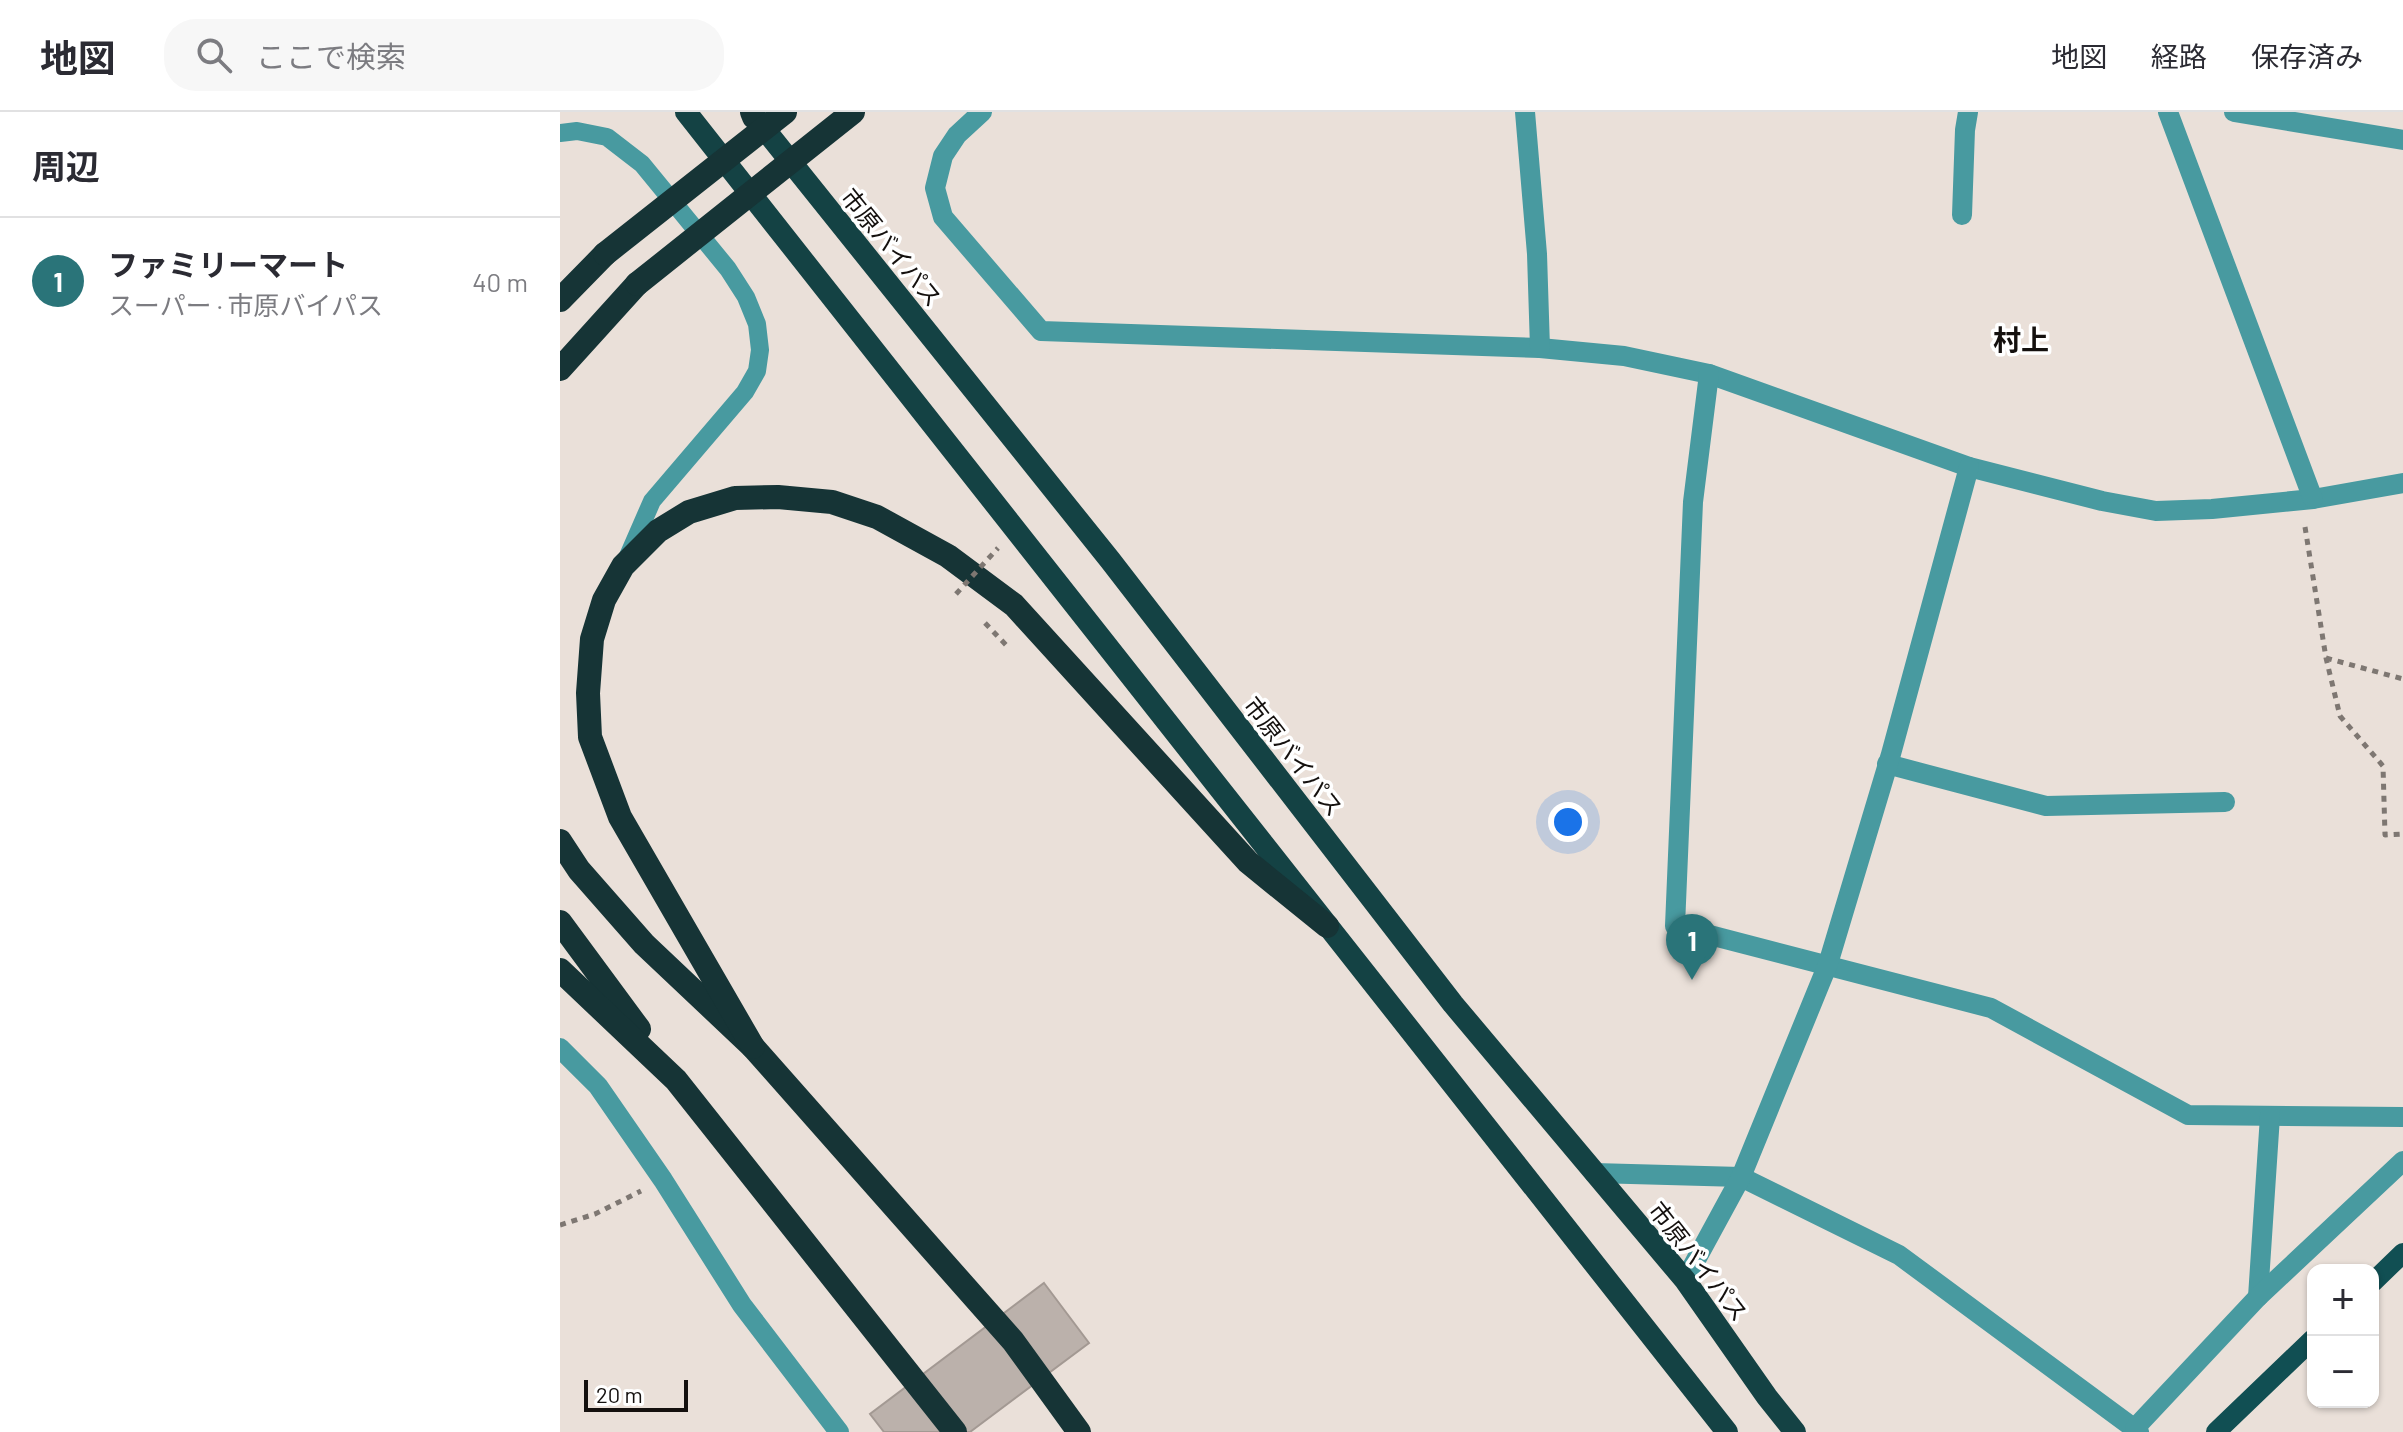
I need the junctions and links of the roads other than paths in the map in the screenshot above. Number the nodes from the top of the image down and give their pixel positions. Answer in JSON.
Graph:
{"nodes":[{"id":1,"x":686,"y":112,"type":"edge"},
{"id":2,"x":785,"y":112,"type":"edge"},
{"id":3,"x":854,"y":112,"type":"edge"},
{"id":4,"x":982,"y":112,"type":"edge"},
{"id":5,"x":1525,"y":112,"type":"edge"},
{"id":6,"x":1968,"y":112,"type":"edge"},
{"id":7,"x":2168,"y":112,"type":"edge"},
{"id":8,"x":2248,"y":113,"type":"edge"},
{"id":9,"x":752,"y":114,"type":"edge"},
{"id":10,"x":560,"y":133,"type":"edge"},
{"id":11,"x":2403,"y":140,"type":"edge"},
{"id":12,"x":1962,"y":215,"type":"dead end"},
{"id":13,"x":560,"y":300,"type":"edge"},
{"id":14,"x":1540,"y":348,"type":"junction"},
{"id":15,"x":560,"y":369,"type":"edge"},
{"id":16,"x":1709,"y":374,"type":"junction"},
{"id":17,"x":1969,"y":467,"type":"junction"},
{"id":18,"x":2403,"y":483,"type":"edge"},
{"id":19,"x":2313,"y":499,"type":"junction"},
{"id":20,"x":623,"y":566,"type":"junction"},
{"id":21,"x":1887,"y":764,"type":"junction"},
{"id":22,"x":2225,"y":802,"type":"dead end"},
{"id":23,"x":560,"y":841,"type":"edge"},
{"id":24,"x":560,"y":922,"type":"edge"},
{"id":25,"x":1327,"y":926,"type":"junction"},
{"id":26,"x":1828,"y":964,"type":"junction"},
{"id":27,"x":560,"y":970,"type":"edge"},
{"id":28,"x":753,"y":1047,"type":"junction"},
{"id":29,"x":560,"y":1048,"type":"edge"},
{"id":30,"x":676,"y":1080,"type":"junction"},
{"id":31,"x":2270,"y":1116,"type":"junction"},
{"id":32,"x":2403,"y":1117,"type":"edge"},
{"id":33,"x":2403,"y":1161,"type":"edge"},
{"id":34,"x":1594,"y":1173,"type":"junction"},
{"id":35,"x":1741,"y":1177,"type":"junction"},
{"id":36,"x":2403,"y":1253,"type":"edge"},
{"id":37,"x":2379,"y":1276,"type":"edge"},
{"id":38,"x":1685,"y":1280,"type":"junction"},
{"id":39,"x":2258,"y":1297,"type":"junction"},
{"id":40,"x":2307,"y":1345,"type":"edge"},
{"id":41,"x":2137,"y":1430,"type":"edge"},
{"id":42,"x":839,"y":1432,"type":"edge"},
{"id":43,"x":955,"y":1432,"type":"edge"},
{"id":44,"x":1079,"y":1432,"type":"edge"},
{"id":45,"x":1727,"y":1432,"type":"edge"},
{"id":46,"x":1795,"y":1432,"type":"edge"},
{"id":47,"x":2216,"y":1432,"type":"edge"}],
"edges":[{"from":1,"to":25,"type":"highway"},
{"from":2,"to":13,"type":"highway","bridge":true},
{"from":3,"to":15,"type":"highway","bridge":true},
{"from":4,"to":14,"type":"street"},
{"from":5,"to":14,"type":"street"},
{"from":6,"to":12,"type":"street"},
{"from":7,"to":19,"type":"street"},
{"from":8,"to":11,"type":"street"},
{"from":9,"to":34,"type":"highway","name":"市原バイパス"},
{"from":10,"to":20,"type":"lane"},
{"from":14,"to":16,"type":"street"},
{"from":16,"to":17,"type":"street"},
{"from":16,"to":26,"type":"street"},
{"from":17,"to":19,"type":"street"},
{"from":17,"to":21,"type":"street"},
{"from":18,"to":19,"type":"street"},
{"from":20,"to":25,"type":"highway"},
{"from":20,"to":28,"type":"highway"},
{"from":21,"to":22,"type":"street"},
{"from":21,"to":26,"type":"street"},
{"from":23,"to":28,"type":"highway"},
{"from":24,"to":30,"type":"highway"},
{"from":25,"to":45,"type":"highway"},
{"from":26,"to":31,"type":"street"},
{"from":26,"to":35,"type":"street"},
{"from":27,"to":30,"type":"highway"},
{"from":28,"to":44,"type":"highway"},
{"from":29,"to":42,"type":"street"},
{"from":30,"to":43,"type":"highway"},
{"from":31,"to":32,"type":"street"},
{"from":31,"to":39,"type":"street"},
{"from":33,"to":39,"type":"street"},
{"from":34,"to":35,"type":"street"},
{"from":34,"to":38,"type":"highway","name":"市原バイパス"},
{"from":35,"to":38,"type":"street"},
{"from":35,"to":41,"type":"street"},
{"from":36,"to":37,"type":"main road"},
{"from":38,"to":46,"type":"highway","name":"市原バイパス"},
{"from":39,"to":41,"type":"street"},
{"from":40,"to":47,"type":"main road"}]}
